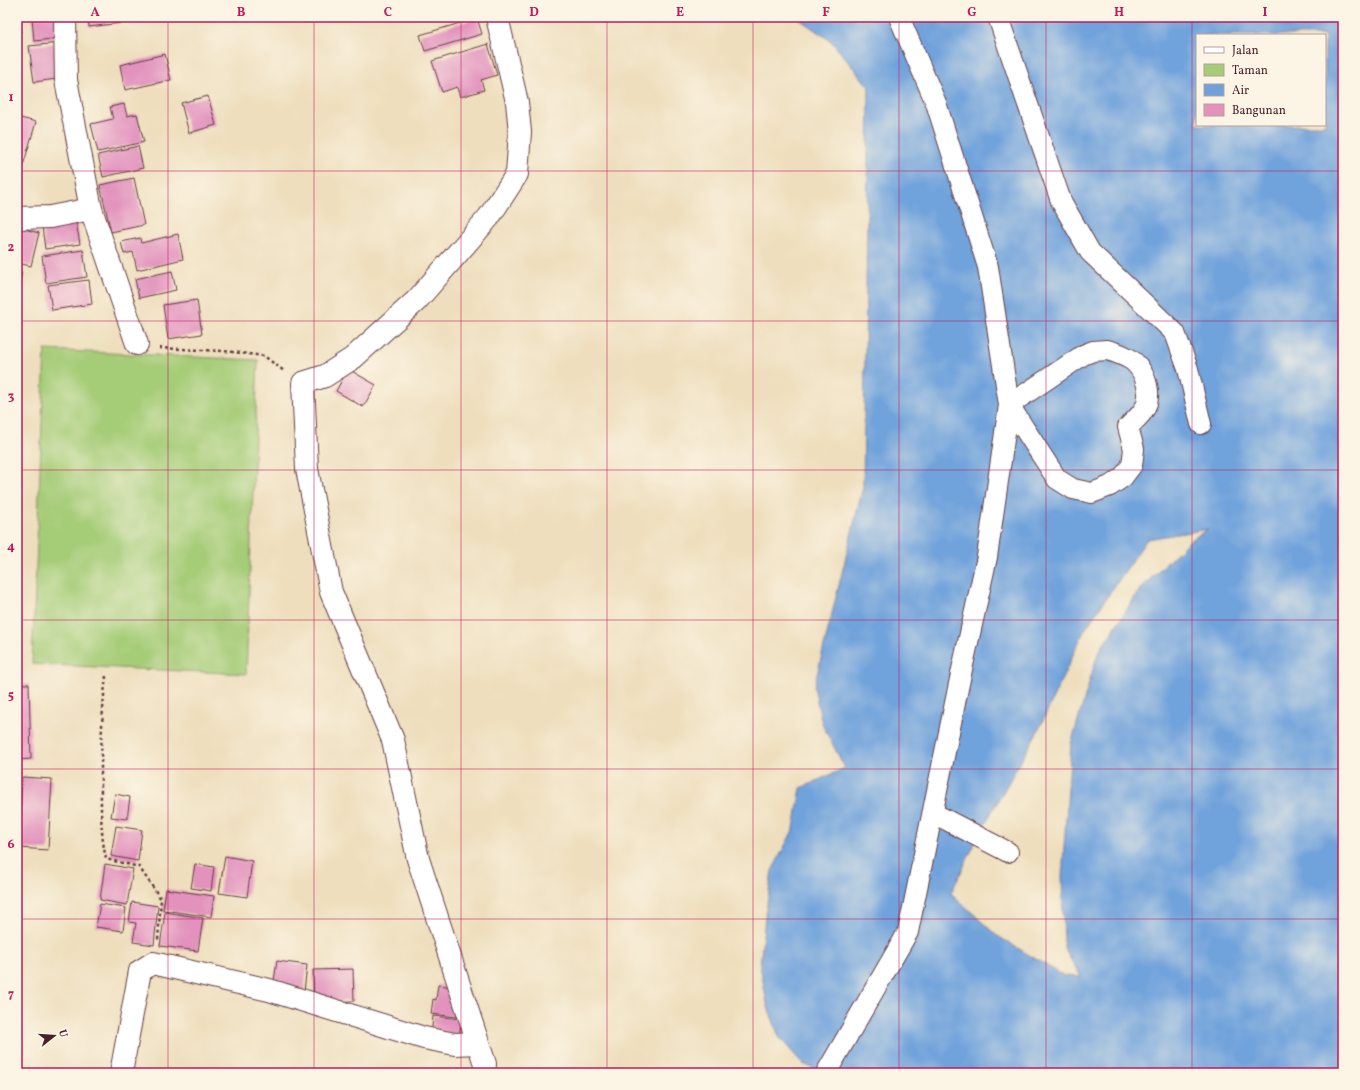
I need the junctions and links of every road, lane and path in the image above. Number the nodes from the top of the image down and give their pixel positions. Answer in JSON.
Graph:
{"nodes":[{"id":1,"x":65,"y":17,"type":"edge"},
{"id":2,"x":498,"y":17,"type":"edge"},
{"id":3,"x":899,"y":17,"type":"edge"},
{"id":4,"x":998,"y":17,"type":"edge"},
{"id":5,"x":91,"y":209,"type":"junction"},
{"id":6,"x":17,"y":218,"type":"edge"},
{"id":7,"x":137,"y":344,"type":"joint"},
{"id":8,"x":303,"y":383,"type":"junction"},
{"id":9,"x":1010,"y":405,"type":"junction"},
{"id":10,"x":1201,"y":424,"type":"dead end"},
{"id":11,"x":106,"y":676,"type":"dead end"},
{"id":12,"x":933,"y":813,"type":"junction"},
{"id":13,"x":1008,"y":852,"type":"dead end"},
{"id":14,"x":153,"y":963,"type":"junction"},
{"id":15,"x":477,"y":1043,"type":"junction"},
{"id":16,"x":121,"y":1073,"type":"edge"},
{"id":17,"x":484,"y":1073,"type":"edge"},
{"id":18,"x":826,"y":1073,"type":"edge"}],
"edges":[{"from":1,"to":5,"type":"street"},
{"from":2,"to":8,"type":"street"},
{"from":3,"to":9,"type":"street"},
{"from":4,"to":10,"type":"street"},
{"from":5,"to":6,"type":"street"},
{"from":5,"to":7,"type":"street"},
{"from":7,"to":8,"type":"path"},
{"from":8,"to":15,"type":"street"},
{"from":9,"to":9,"type":"street"},
{"from":9,"to":12,"type":"street"},
{"from":11,"to":14,"type":"path"},
{"from":12,"to":13,"type":"street"},
{"from":12,"to":18,"type":"street"},
{"from":14,"to":15,"type":"street"},
{"from":14,"to":16,"type":"street"},
{"from":15,"to":17,"type":"street"}]}
